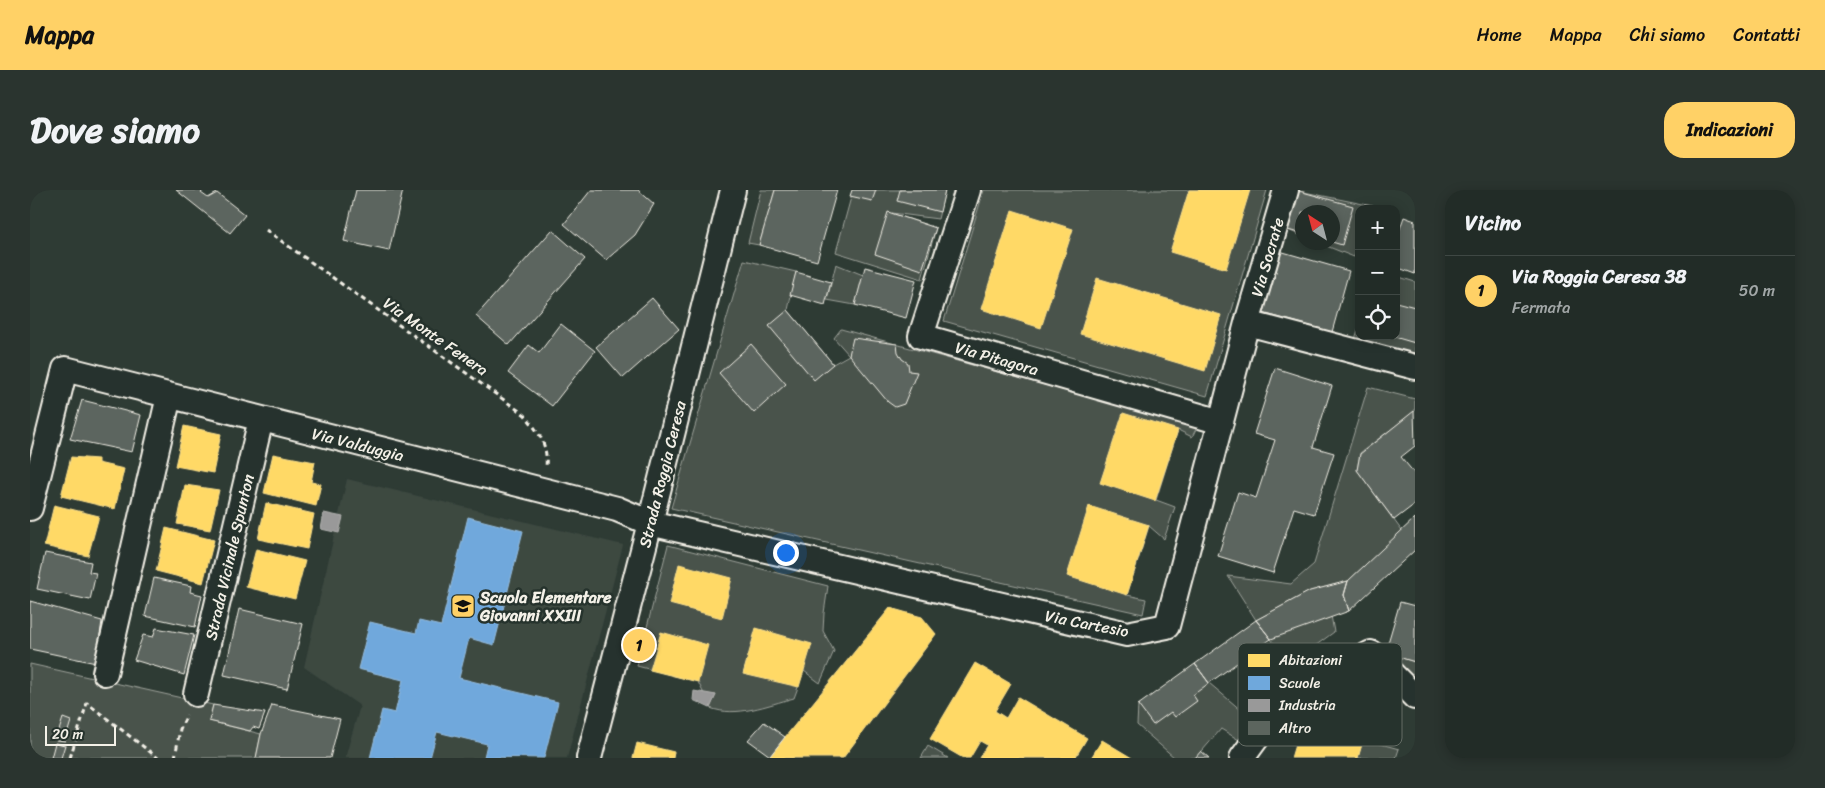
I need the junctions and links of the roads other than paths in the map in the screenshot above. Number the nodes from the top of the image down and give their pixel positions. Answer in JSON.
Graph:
{"nodes":[{"id":1,"x":733,"y":190,"type":"edge"},
{"id":2,"x":968,"y":190,"type":"edge"},
{"id":3,"x":1286,"y":190,"type":"edge"},
{"id":4,"x":1247,"y":323,"type":"junction"},
{"id":5,"x":1415,"y":367,"type":"edge"},
{"id":6,"x":169,"y":396,"type":"junction"},
{"id":7,"x":261,"y":419,"type":"junction"},
{"id":8,"x":1221,"y":422,"type":"junction"},
{"id":9,"x":30,"y":508,"type":"edge"},
{"id":10,"x":650,"y":523,"type":"junction"},
{"id":11,"x":105,"y":673,"type":"dead end"},
{"id":12,"x":1402,"y":684,"type":"edge"},
{"id":13,"x":1415,"y":697,"type":"edge"},
{"id":14,"x":193,"y":701,"type":"road end"},
{"id":15,"x":1251,"y":746,"type":"edge"},
{"id":16,"x":589,"y":758,"type":"edge"},
{"id":17,"x":1242,"y":758,"type":"edge"}],
"edges":[{"from":1,"to":10,"type":"street","name":"Strada Roggia Ceresa"},
{"from":2,"to":8,"type":"street","name":"Via Pitagora"},
{"from":3,"to":4,"type":"street","name":"Via Socrate"},
{"from":4,"to":5,"type":"street"},
{"from":4,"to":8,"type":"street","name":"Via Cartesio"},
{"from":6,"to":7,"type":"street","name":"Via Valduggia"},
{"from":6,"to":9,"type":"street","name":"Via Valduggia"},
{"from":6,"to":11,"type":"street"},
{"from":7,"to":10,"type":"street","name":"Via Valduggia"},
{"from":7,"to":14,"type":"street","name":"Strada Vicinale Spunton"},
{"from":8,"to":10,"type":"street","name":"Via Cartesio"},
{"from":10,"to":16,"type":"street","name":"Strada Roggia Ceresa"},
{"from":12,"to":13,"type":"street"},
{"from":15,"to":17,"type":"street"}]}
